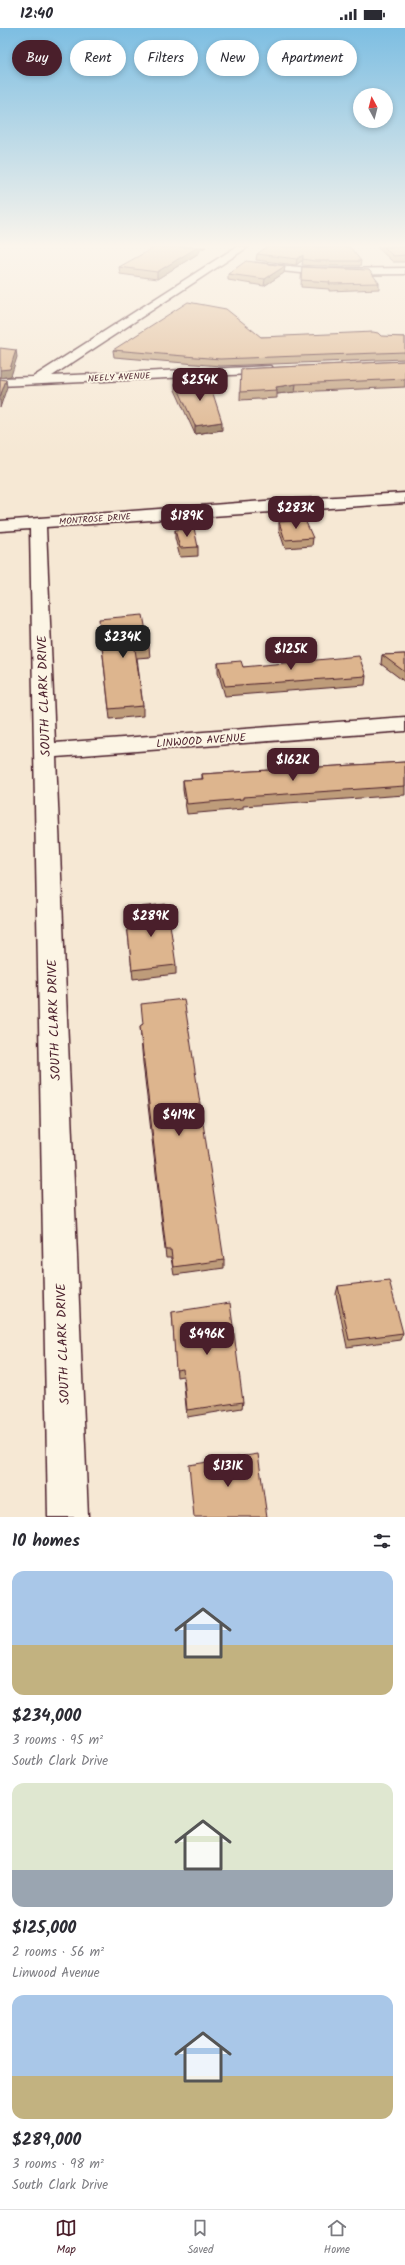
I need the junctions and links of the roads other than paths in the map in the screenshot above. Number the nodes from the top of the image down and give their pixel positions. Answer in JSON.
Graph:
{"nodes":[{"id":1,"x":135,"y":316,"type":"edge"},
{"id":2,"x":280,"y":369,"type":"edge"},
{"id":3,"x":36,"y":380,"type":"junction"},
{"id":4,"x":0,"y":382,"type":"edge"},
{"id":5,"x":405,"y":498,"type":"edge"},
{"id":6,"x":38,"y":523,"type":"junction"},
{"id":7,"x":0,"y":526,"type":"edge"},
{"id":8,"x":405,"y":724,"type":"edge"},
{"id":9,"x":45,"y":751,"type":"junction"},
{"id":10,"x":68,"y":1517,"type":"edge"}],
"edges":[{"from":1,"to":3,"type":"street"},
{"from":2,"to":3,"type":"street","name":"NEELY AVENUE"},
{"from":3,"to":4,"type":"street","name":"NEELY AVENUE"},
{"from":5,"to":6,"type":"street","name":"MONTROSE DRIVE"},
{"from":6,"to":7,"type":"street","name":"MONTROSE DRIVE"},
{"from":6,"to":9,"type":"street","name":"SOUTH CLARK DRIVE"},
{"from":8,"to":9,"type":"street","name":"LINWOOD AVENUE"},
{"from":9,"to":10,"type":"street","name":"SOUTH CLARK DRIVE"}]}
